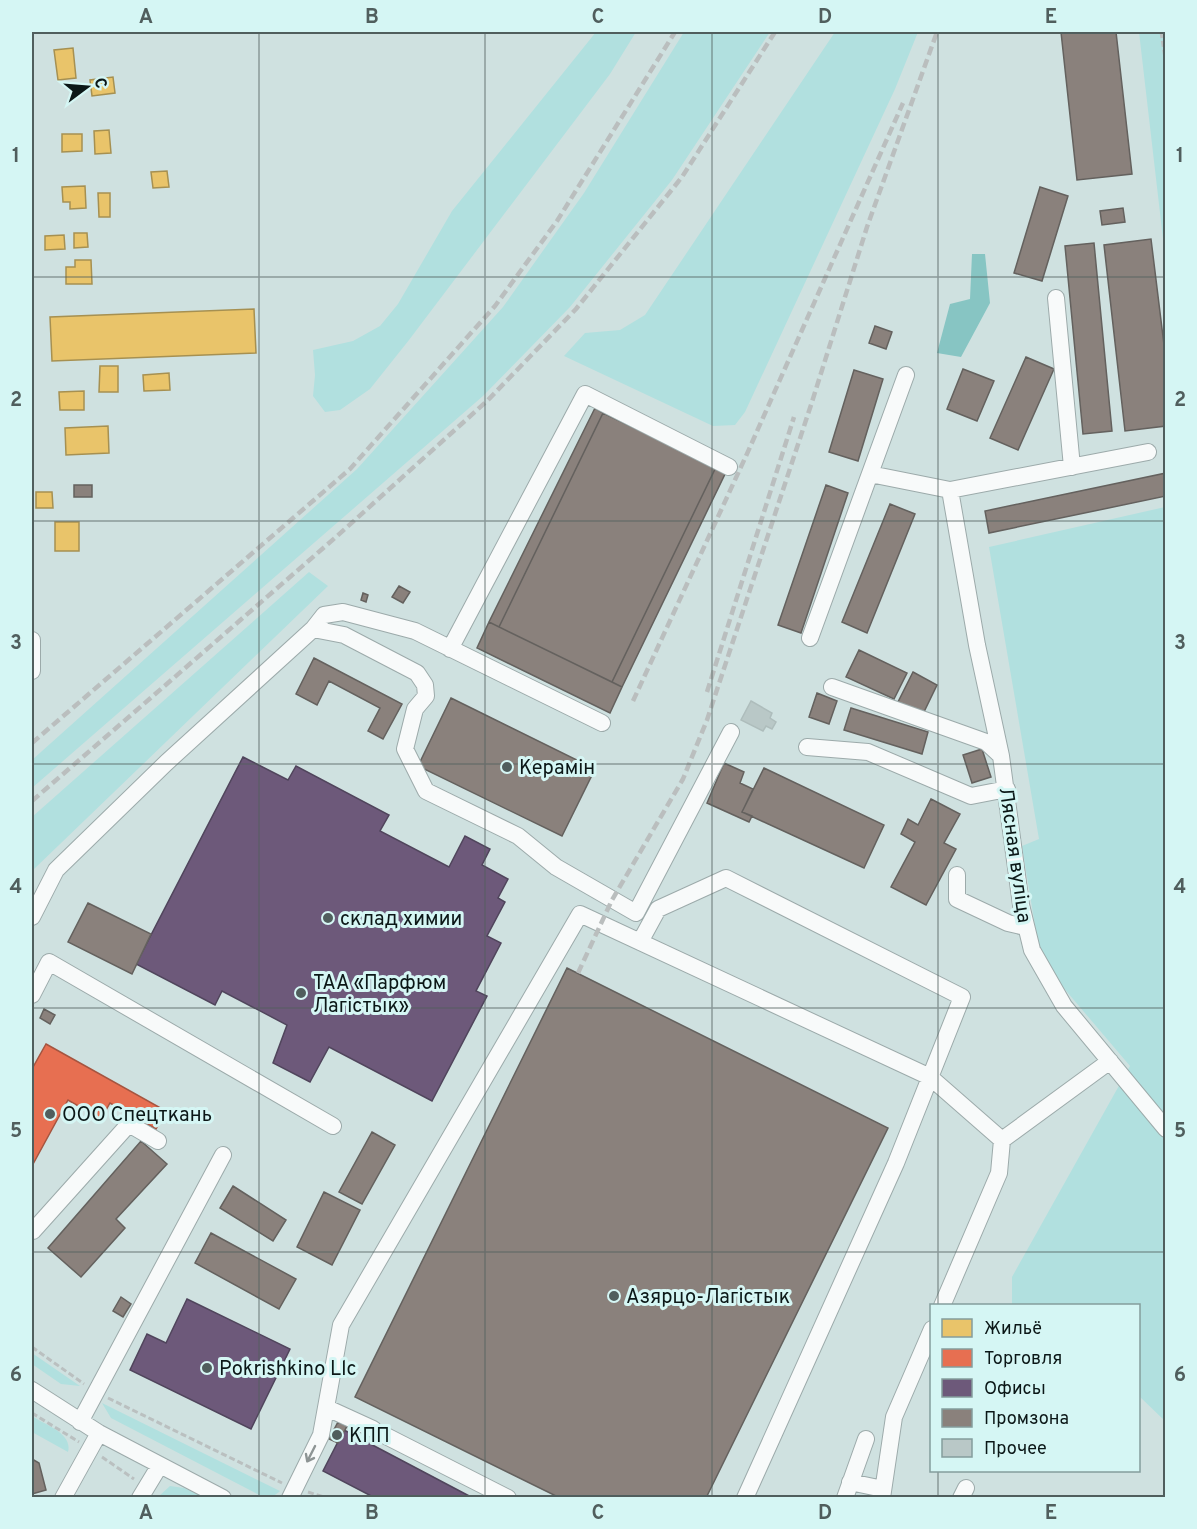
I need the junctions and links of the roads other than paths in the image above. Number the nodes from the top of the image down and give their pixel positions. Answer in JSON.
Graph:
{"nodes":[{"id":1,"x":1056,"y":298,"type":"dead end"},
{"id":2,"x":906,"y":375,"type":"dead end"},
{"id":3,"x":1148,"y":452,"type":"dead end"},
{"id":4,"x":729,"y":467,"type":"dead end"},
{"id":5,"x":1072,"y":467,"type":"junction"},
{"id":6,"x":870,"y":474,"type":"junction"},
{"id":7,"x":950,"y":490,"type":"junction"},
{"id":8,"x":312,"y":629,"type":"junction"},
{"id":9,"x":810,"y":638,"type":"dead end"},
{"id":10,"x":32,"y":640,"type":"edge"},
{"id":11,"x":450,"y":650,"type":"junction"},
{"id":12,"x":32,"y":671,"type":"edge"},
{"id":13,"x":832,"y":687,"type":"dead end"},
{"id":14,"x":602,"y":723,"type":"dead end"},
{"id":15,"x":731,"y":732,"type":"dead end"},
{"id":16,"x":807,"y":747,"type":"dead end"},
{"id":17,"x":1001,"y":756,"type":"junction"},
{"id":18,"x":1007,"y":789,"type":"junction"},
{"id":19,"x":957,"y":875,"type":"dead end"},
{"id":20,"x":32,"y":917,"type":"edge"},
{"id":21,"x":1025,"y":927,"type":"junction"},
{"id":22,"x":640,"y":942,"type":"junction"},
{"id":23,"x":32,"y":995,"type":"edge"},
{"id":24,"x":1110,"y":1061,"type":"junction"},
{"id":25,"x":930,"y":1077,"type":"junction"},
{"id":26,"x":333,"y":1126,"type":"dead end"},
{"id":27,"x":1166,"y":1129,"type":"edge"},
{"id":28,"x":1002,"y":1140,"type":"junction"},
{"id":29,"x":158,"y":1141,"type":"dead end"},
{"id":30,"x":223,"y":1155,"type":"dead end"},
{"id":31,"x":32,"y":1230,"type":"edge"},
{"id":32,"x":942,"y":1304,"type":"edge"},
{"id":33,"x":930,"y":1334,"type":"edge"},
{"id":34,"x":32,"y":1390,"type":"edge"},
{"id":35,"x":327,"y":1408,"type":"junction"},
{"id":36,"x":80,"y":1422,"type":"junction"},
{"id":37,"x":99,"y":1433,"type":"junction"},
{"id":38,"x":866,"y":1439,"type":"dead end"},
{"id":39,"x":160,"y":1466,"type":"junction"},
{"id":40,"x":847,"y":1490,"type":"edge"},
{"id":41,"x":292,"y":1493,"type":"edge"},
{"id":42,"x":883,"y":1493,"type":"edge"},
{"id":43,"x":63,"y":1497,"type":"edge"},
{"id":44,"x":141,"y":1497,"type":"edge"},
{"id":45,"x":223,"y":1497,"type":"edge"},
{"id":46,"x":508,"y":1497,"type":"edge"},
{"id":47,"x":745,"y":1497,"type":"edge"}],
"edges":[{"from":1,"to":5,"type":"street"},
{"from":2,"to":6,"type":"street"},
{"from":3,"to":5,"type":"street"},
{"from":4,"to":11,"type":"street"},
{"from":5,"to":7,"type":"street"},
{"from":6,"to":7,"type":"street"},
{"from":6,"to":9,"type":"street"},
{"from":7,"to":17,"type":"street","name":"Лясная вуліца"},
{"from":8,"to":11,"type":"street"},
{"from":8,"to":15,"type":"street"},
{"from":8,"to":20,"type":"street"},
{"from":10,"to":12,"type":"street"},
{"from":11,"to":14,"type":"street"},
{"from":13,"to":17,"type":"street"},
{"from":16,"to":18,"type":"street"},
{"from":17,"to":18,"type":"street","name":"Лясная вуліца"},
{"from":18,"to":21,"type":"street","name":"Лясная вуліца"},
{"from":19,"to":21,"type":"street"},
{"from":21,"to":24,"type":"street","name":"Лясная вуліца"},
{"from":22,"to":25,"type":"street"},
{"from":22,"to":25,"type":"street"},
{"from":22,"to":35,"type":"street"},
{"from":23,"to":26,"type":"street"},
{"from":24,"to":27,"type":"street","name":"Лясная вуліца"},
{"from":24,"to":28,"type":"street"},
{"from":25,"to":28,"type":"street"},
{"from":25,"to":47,"type":"street"},
{"from":28,"to":32,"type":"street"},
{"from":29,"to":31,"type":"street"},
{"from":30,"to":36,"type":"street"},
{"from":33,"to":42,"type":"street"},
{"from":34,"to":36,"type":"street"},
{"from":35,"to":41,"type":"street","one_way":true},
{"from":35,"to":46,"type":"street"},
{"from":36,"to":37,"type":"street"},
{"from":37,"to":39,"type":"street"},
{"from":37,"to":43,"type":"street"},
{"from":38,"to":40,"type":"street"},
{"from":39,"to":44,"type":"street"},
{"from":39,"to":45,"type":"street"},
{"from":40,"to":42,"type":"street"}]}
